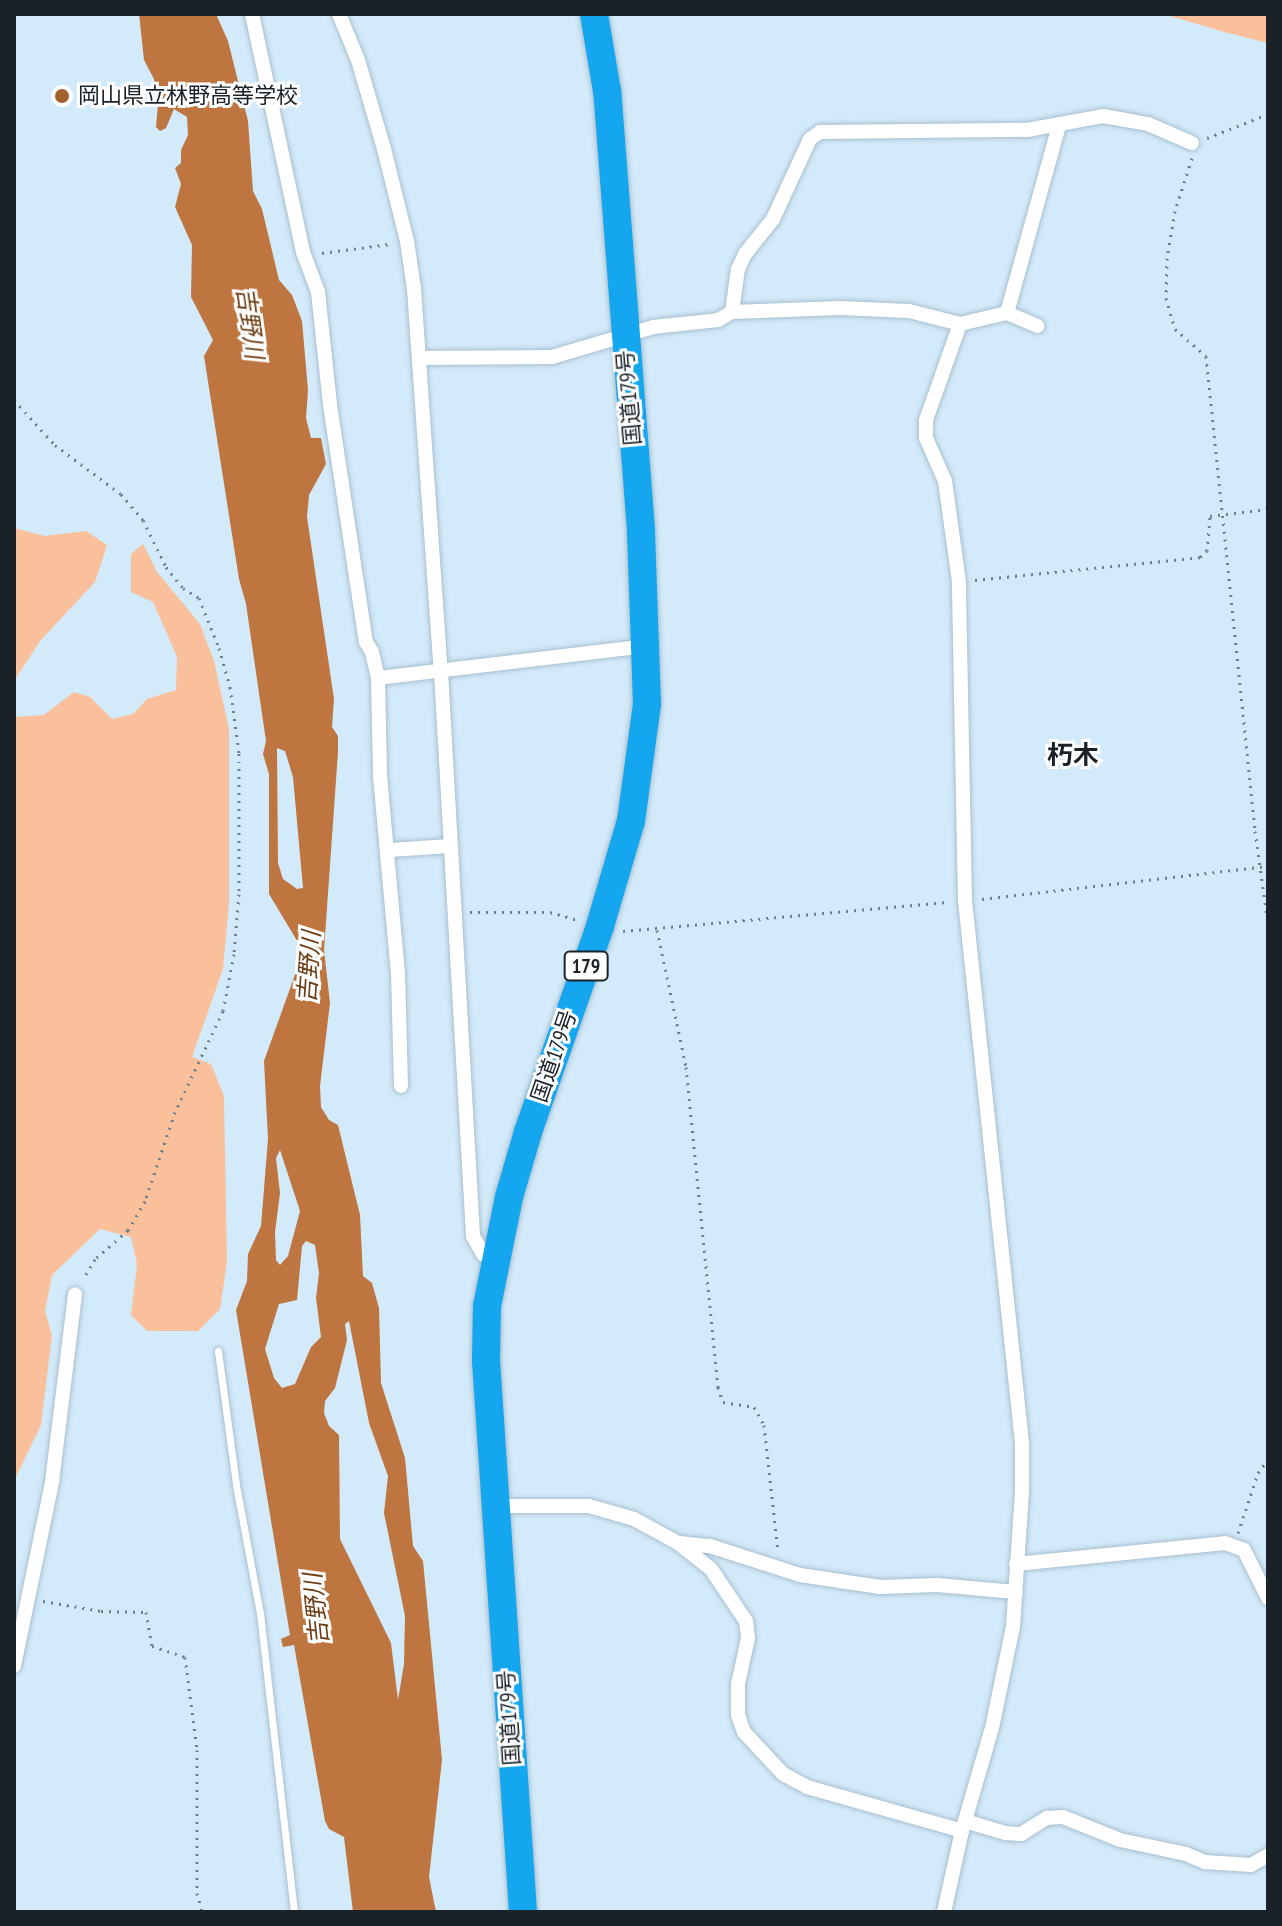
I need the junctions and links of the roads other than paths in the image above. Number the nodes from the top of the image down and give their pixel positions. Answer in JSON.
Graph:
{"nodes":[{"id":1,"x":252,"y":14,"type":"edge"},
{"id":2,"x":339,"y":14,"type":"edge"},
{"id":3,"x":594,"y":14,"type":"edge"},
{"id":4,"x":1059,"y":125,"type":"junction"},
{"id":5,"x":1192,"y":143,"type":"road end"},
{"id":6,"x":732,"y":312,"type":"junction"},
{"id":7,"x":1007,"y":313,"type":"junction"},
{"id":8,"x":960,"y":324,"type":"junction"},
{"id":9,"x":1037,"y":326,"type":"dead end"},
{"id":10,"x":623,"y":335,"type":"junction"},
{"id":11,"x":421,"y":358,"type":"junction"},
{"id":12,"x":648,"y":646,"type":"junction"},
{"id":13,"x":441,"y":672,"type":"junction"},
{"id":14,"x":378,"y":678,"type":"junction"},
{"id":15,"x":451,"y":846,"type":"junction"},
{"id":16,"x":389,"y":850,"type":"junction"},
{"id":17,"x":401,"y":1086,"type":"dead end"},
{"id":18,"x":495,"y":1261,"type":"junction"},
{"id":19,"x":75,"y":1294,"type":"road end"},
{"id":20,"x":218,"y":1351,"type":"dead end"},
{"id":21,"x":495,"y":1506,"type":"junction"},
{"id":22,"x":678,"y":1543,"type":"junction"},
{"id":23,"x":1016,"y":1564,"type":"junction"},
{"id":24,"x":1016,"y":1592,"type":"junction"},
{"id":25,"x":1268,"y":1598,"type":"edge"},
{"id":26,"x":14,"y":1666,"type":"edge"},
{"id":27,"x":963,"y":1826,"type":"junction"},
{"id":28,"x":1268,"y":1855,"type":"edge"},
{"id":29,"x":294,"y":1912,"type":"edge"},
{"id":30,"x":523,"y":1912,"type":"edge"},
{"id":31,"x":944,"y":1912,"type":"edge"}],
"edges":[{"from":1,"to":14,"type":"street"},
{"from":2,"to":11,"type":"street"},
{"from":3,"to":10,"type":"highway","name":"国道179号","number":"179"},
{"from":4,"to":5,"type":"street"},
{"from":4,"to":6,"type":"street"},
{"from":4,"to":7,"type":"street"},
{"from":6,"to":8,"type":"street"},
{"from":6,"to":10,"type":"street"},
{"from":7,"to":8,"type":"street"},
{"from":7,"to":9,"type":"street"},
{"from":8,"to":23,"type":"street"},
{"from":10,"to":11,"type":"street"},
{"from":10,"to":12,"type":"highway","name":"国道179号","number":"179"},
{"from":11,"to":13,"type":"street"},
{"from":12,"to":13,"type":"street"},
{"from":12,"to":18,"type":"highway","name":"国道179号","number":"179"},
{"from":13,"to":14,"type":"street"},
{"from":13,"to":15,"type":"street"},
{"from":14,"to":16,"type":"street"},
{"from":15,"to":16,"type":"street"},
{"from":15,"to":18,"type":"street"},
{"from":16,"to":17,"type":"street"},
{"from":18,"to":21,"type":"highway","name":"国道179号","number":"179"},
{"from":19,"to":26,"type":"street"},
{"from":20,"to":29,"type":"lane"},
{"from":21,"to":22,"type":"street"},
{"from":21,"to":30,"type":"highway","name":"国道179号","number":"179"},
{"from":22,"to":24,"type":"street"},
{"from":22,"to":27,"type":"street"},
{"from":23,"to":24,"type":"street"},
{"from":23,"to":25,"type":"street"},
{"from":24,"to":27,"type":"street"},
{"from":27,"to":28,"type":"street"},
{"from":27,"to":31,"type":"street"}]}
